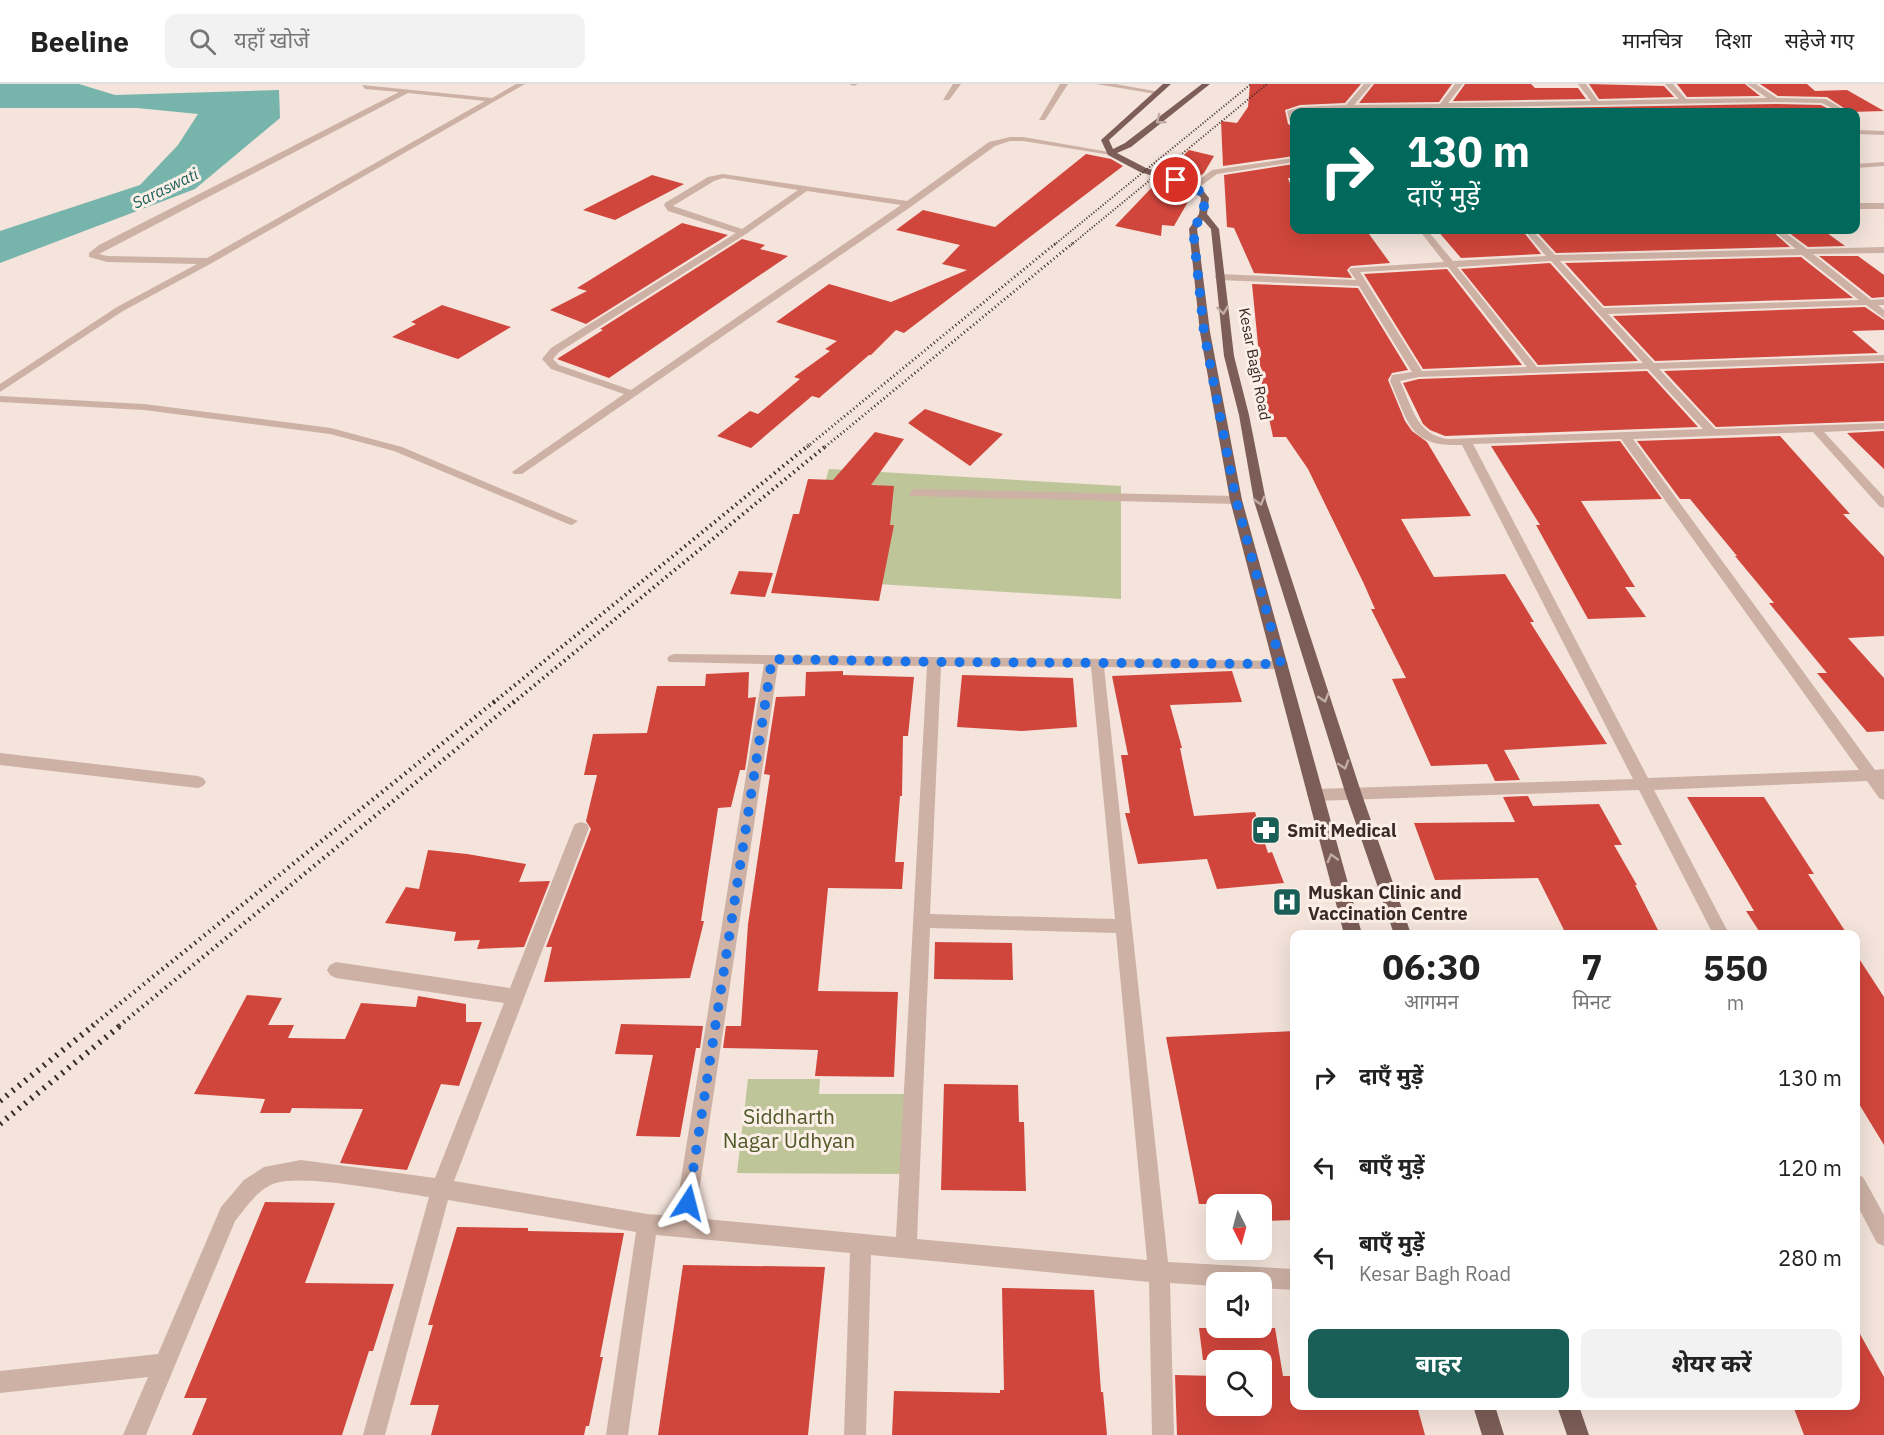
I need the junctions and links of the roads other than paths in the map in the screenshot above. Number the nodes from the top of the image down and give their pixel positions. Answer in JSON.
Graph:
{"nodes":[{"id":1,"x":521,"y":84,"type":"edge"},
{"id":2,"x":957,"y":84,"type":"edge"},
{"id":3,"x":1064,"y":84,"type":"edge"},
{"id":4,"x":1100,"y":84,"type":"edge"},
{"id":5,"x":1167,"y":84,"type":"edge"},
{"id":6,"x":1206,"y":84,"type":"edge"},
{"id":7,"x":1368,"y":84,"type":"edge"},
{"id":8,"x":1459,"y":84,"type":"edge"},
{"id":9,"x":1582,"y":84,"type":"edge"},
{"id":10,"x":1668,"y":84,"type":"edge"},
{"id":11,"x":1751,"y":84,"type":"edge"},
{"id":12,"x":365,"y":87,"type":"dead end"},
{"id":13,"x":407,"y":91,"type":"junction"},
{"id":14,"x":1156,"y":92,"type":"junction"},
{"id":15,"x":946,"y":98,"type":"dead end"},
{"id":16,"x":493,"y":100,"type":"junction"},
{"id":17,"x":1775,"y":100,"type":"junction"},
{"id":18,"x":1684,"y":101,"type":"junction"},
{"id":19,"x":1595,"y":102,"type":"junction"},
{"id":20,"x":1557,"y":104,"type":"junction"},
{"id":21,"x":1442,"y":106,"type":"junction"},
{"id":22,"x":1310,"y":108,"type":"edge"},
{"id":23,"x":1348,"y":108,"type":"junction"},
{"id":24,"x":1562,"y":108,"type":"edge"},
{"id":25,"x":1836,"y":108,"type":"edge"},
{"id":26,"x":1042,"y":118,"type":"dead end"},
{"id":27,"x":1860,"y":124,"type":"edge"},
{"id":28,"x":1860,"y":132,"type":"edge"},
{"id":29,"x":1871,"y":132,"type":"junction"},
{"id":30,"x":1884,"y":133,"type":"edge"},
{"id":31,"x":1111,"y":153,"type":"junction"},
{"id":32,"x":1290,"y":161,"type":"edge"},
{"id":33,"x":1884,"y":165,"type":"edge"},
{"id":34,"x":1860,"y":166,"type":"edge"},
{"id":35,"x":1195,"y":186,"type":"junction"},
{"id":36,"x":806,"y":188,"type":"junction"},
{"id":37,"x":909,"y":204,"type":"junction"},
{"id":38,"x":1860,"y":206,"type":"edge"},
{"id":39,"x":1884,"y":206,"type":"edge"},
{"id":40,"x":1203,"y":214,"type":"junction"},
{"id":41,"x":743,"y":232,"type":"junction"},
{"id":42,"x":1426,"y":234,"type":"edge"},
{"id":43,"x":1532,"y":234,"type":"edge"},
{"id":44,"x":1781,"y":234,"type":"edge"},
{"id":45,"x":1884,"y":250,"type":"edge"},
{"id":46,"x":1805,"y":252,"type":"junction"},
{"id":47,"x":1554,"y":258,"type":"junction"},
{"id":48,"x":209,"y":261,"type":"junction"},
{"id":49,"x":1448,"y":263,"type":"junction"},
{"id":50,"x":1219,"y":277,"type":"junction"},
{"id":51,"x":1360,"y":283,"type":"junction"},
{"id":52,"x":1884,"y":302,"type":"edge"},
{"id":53,"x":1867,"y":303,"type":"junction"},
{"id":54,"x":1600,"y":311,"type":"junction"},
{"id":55,"x":1884,"y":315,"type":"edge"},
{"id":56,"x":1884,"y":358,"type":"edge"},
{"id":57,"x":1652,"y":367,"type":"junction"},
{"id":58,"x":1535,"y":371,"type":"junction"},
{"id":59,"x":1419,"y":374,"type":"junction"},
{"id":60,"x":0,"y":389,"type":"edge"},
{"id":61,"x":633,"y":394,"type":"junction"},
{"id":62,"x":0,"y":399,"type":"edge"},
{"id":63,"x":1884,"y":426,"type":"edge"},
{"id":64,"x":1816,"y":429,"type":"junction"},
{"id":65,"x":1712,"y":432,"type":"junction"},
{"id":66,"x":1625,"y":436,"type":"junction"},
{"id":67,"x":1467,"y":441,"type":"junction"},
{"id":68,"x":518,"y":472,"type":"dead end"},
{"id":69,"x":915,"y":493,"type":"dead end"},
{"id":70,"x":1236,"y":500,"type":"junction"},
{"id":71,"x":1884,"y":504,"type":"edge"},
{"id":72,"x":572,"y":521,"type":"dead end"},
{"id":73,"x":674,"y":658,"type":"dead end"},
{"id":74,"x":772,"y":659,"type":"junction"},
{"id":75,"x":934,"y":662,"type":"junction"},
{"id":76,"x":1097,"y":662,"type":"junction"},
{"id":77,"x":1281,"y":664,"type":"junction"},
{"id":78,"x":0,"y":759,"type":"edge"},
{"id":79,"x":1877,"y":776,"type":"edge"},
{"id":80,"x":198,"y":782,"type":"dead end"},
{"id":81,"x":1645,"y":784,"type":"junction"},
{"id":82,"x":1884,"y":794,"type":"edge"},
{"id":83,"x":1316,"y":795,"type":"junction"},
{"id":84,"x":1354,"y":795,"type":"junction"},
{"id":85,"x":581,"y":828,"type":"dead end"},
{"id":86,"x":921,"y":921,"type":"junction"},
{"id":87,"x":1124,"y":926,"type":"junction"},
{"id":88,"x":1352,"y":930,"type":"edge"},
{"id":89,"x":1402,"y":930,"type":"edge"},
{"id":90,"x":1719,"y":930,"type":"edge"},
{"id":91,"x":336,"y":970,"type":"dead end"},
{"id":92,"x":516,"y":997,"type":"junction"},
{"id":93,"x":441,"y":1189,"type":"junction"},
{"id":94,"x":1860,"y":1191,"type":"edge"},
{"id":95,"x":647,"y":1224,"type":"junction"},
{"id":96,"x":684,"y":1226,"type":"junction"},
{"id":97,"x":1884,"y":1236,"type":"edge"},
{"id":98,"x":861,"y":1245,"type":"junction"},
{"id":99,"x":906,"y":1249,"type":"junction"},
{"id":100,"x":1159,"y":1272,"type":"junction"},
{"id":101,"x":1290,"y":1279,"type":"edge"},
{"id":102,"x":164,"y":1364,"type":"junction"},
{"id":103,"x":0,"y":1382,"type":"edge"},
{"id":104,"x":1485,"y":1410,"type":"edge"},
{"id":105,"x":1569,"y":1410,"type":"edge"},
{"id":106,"x":134,"y":1435,"type":"edge"},
{"id":107,"x":374,"y":1435,"type":"edge"},
{"id":108,"x":617,"y":1435,"type":"edge"},
{"id":109,"x":855,"y":1435,"type":"edge"},
{"id":110,"x":1163,"y":1435,"type":"edge"},
{"id":111,"x":1493,"y":1435,"type":"edge"},
{"id":112,"x":1578,"y":1435,"type":"edge"}],
"edges":[{"from":1,"to":16,"type":"street"},
{"from":2,"to":15,"type":"street"},
{"from":3,"to":26,"type":"street"},
{"from":4,"to":14,"type":"street"},
{"from":5,"to":14,"type":"main road"},
{"from":6,"to":31,"type":"main road","one_way":true},
{"from":7,"to":23,"type":"street"},
{"from":8,"to":21,"type":"street"},
{"from":9,"to":19,"type":"street"},
{"from":10,"to":18,"type":"street"},
{"from":11,"to":17,"type":"street"},
{"from":12,"to":13,"type":"street"},
{"from":13,"to":16,"type":"street"},
{"from":13,"to":48,"type":"street"},
{"from":14,"to":31,"type":"main road"},
{"from":16,"to":48,"type":"street"},
{"from":17,"to":18,"type":"street"},
{"from":17,"to":25,"type":"street"},
{"from":18,"to":19,"type":"street"},
{"from":19,"to":20,"type":"street"},
{"from":20,"to":21,"type":"street"},
{"from":20,"to":24,"type":"street"},
{"from":21,"to":23,"type":"street"},
{"from":22,"to":23,"type":"street"},
{"from":27,"to":29,"type":"street"},
{"from":28,"to":29,"type":"street"},
{"from":29,"to":30,"type":"street"},
{"from":31,"to":35,"type":"main road"},
{"from":31,"to":37,"type":"street"},
{"from":32,"to":35,"type":"street"},
{"from":33,"to":34,"type":"street"},
{"from":35,"to":40,"type":"main road","name":"Kesar Bagh Road"},
{"from":36,"to":37,"type":"street"},
{"from":36,"to":41,"type":"street"},
{"from":36,"to":41,"type":"street"},
{"from":37,"to":61,"type":"street"},
{"from":38,"to":39,"type":"street"},
{"from":40,"to":50,"type":"main road","name":"Kesar Bagh Road"},
{"from":40,"to":70,"type":"main road"},
{"from":41,"to":61,"type":"street"},
{"from":42,"to":49,"type":"street"},
{"from":43,"to":47,"type":"street"},
{"from":44,"to":46,"type":"street"},
{"from":45,"to":46,"type":"street"},
{"from":46,"to":47,"type":"street"},
{"from":46,"to":53,"type":"street"},
{"from":47,"to":49,"type":"street"},
{"from":47,"to":54,"type":"street"},
{"from":48,"to":60,"type":"street"},
{"from":49,"to":51,"type":"street"},
{"from":49,"to":58,"type":"street"},
{"from":50,"to":51,"type":"street"},
{"from":50,"to":84,"type":"main road","name":"Kesar Bagh Road","one_way":true},
{"from":51,"to":59,"type":"street"},
{"from":52,"to":53,"type":"street"},
{"from":53,"to":54,"type":"street"},
{"from":53,"to":55,"type":"street"},
{"from":54,"to":57,"type":"street"},
{"from":56,"to":57,"type":"street"},
{"from":57,"to":58,"type":"street"},
{"from":57,"to":65,"type":"street"},
{"from":58,"to":59,"type":"street"},
{"from":59,"to":67,"type":"street"},
{"from":61,"to":68,"type":"street"},
{"from":62,"to":72,"type":"street"},
{"from":63,"to":64,"type":"street"},
{"from":64,"to":65,"type":"street"},
{"from":64,"to":71,"type":"street"},
{"from":65,"to":66,"type":"street"},
{"from":66,"to":67,"type":"street"},
{"from":66,"to":79,"type":"street"},
{"from":67,"to":81,"type":"street"},
{"from":69,"to":70,"type":"street"},
{"from":70,"to":77,"type":"main road"},
{"from":73,"to":74,"type":"street"},
{"from":74,"to":75,"type":"street"},
{"from":74,"to":96,"type":"street"},
{"from":75,"to":76,"type":"street"},
{"from":75,"to":86,"type":"street"},
{"from":76,"to":77,"type":"street"},
{"from":76,"to":87,"type":"street"},
{"from":77,"to":83,"type":"main road"},
{"from":78,"to":80,"type":"street"},
{"from":79,"to":81,"type":"street"},
{"from":79,"to":82,"type":"street"},
{"from":81,"to":84,"type":"street"},
{"from":81,"to":90,"type":"street"},
{"from":83,"to":84,"type":"street"},
{"from":88,"to":83,"type":"main road","one_way":true},
{"from":84,"to":89,"type":"main road"},
{"from":85,"to":92,"type":"street"},
{"from":86,"to":87,"type":"street"},
{"from":86,"to":99,"type":"street"},
{"from":87,"to":100,"type":"street"},
{"from":91,"to":92,"type":"street"},
{"from":92,"to":93,"type":"street"},
{"from":93,"to":95,"type":"street"},
{"from":93,"to":102,"type":"street"},
{"from":93,"to":107,"type":"street"},
{"from":94,"to":97,"type":"street"},
{"from":95,"to":96,"type":"street"},
{"from":95,"to":108,"type":"street"},
{"from":96,"to":98,"type":"street"},
{"from":98,"to":99,"type":"street"},
{"from":98,"to":109,"type":"street"},
{"from":99,"to":100,"type":"street"},
{"from":100,"to":101,"type":"street"},
{"from":100,"to":110,"type":"street"},
{"from":102,"to":103,"type":"street"},
{"from":102,"to":106,"type":"street"},
{"from":104,"to":111,"type":"main road"},
{"from":105,"to":112,"type":"main road"}]}
